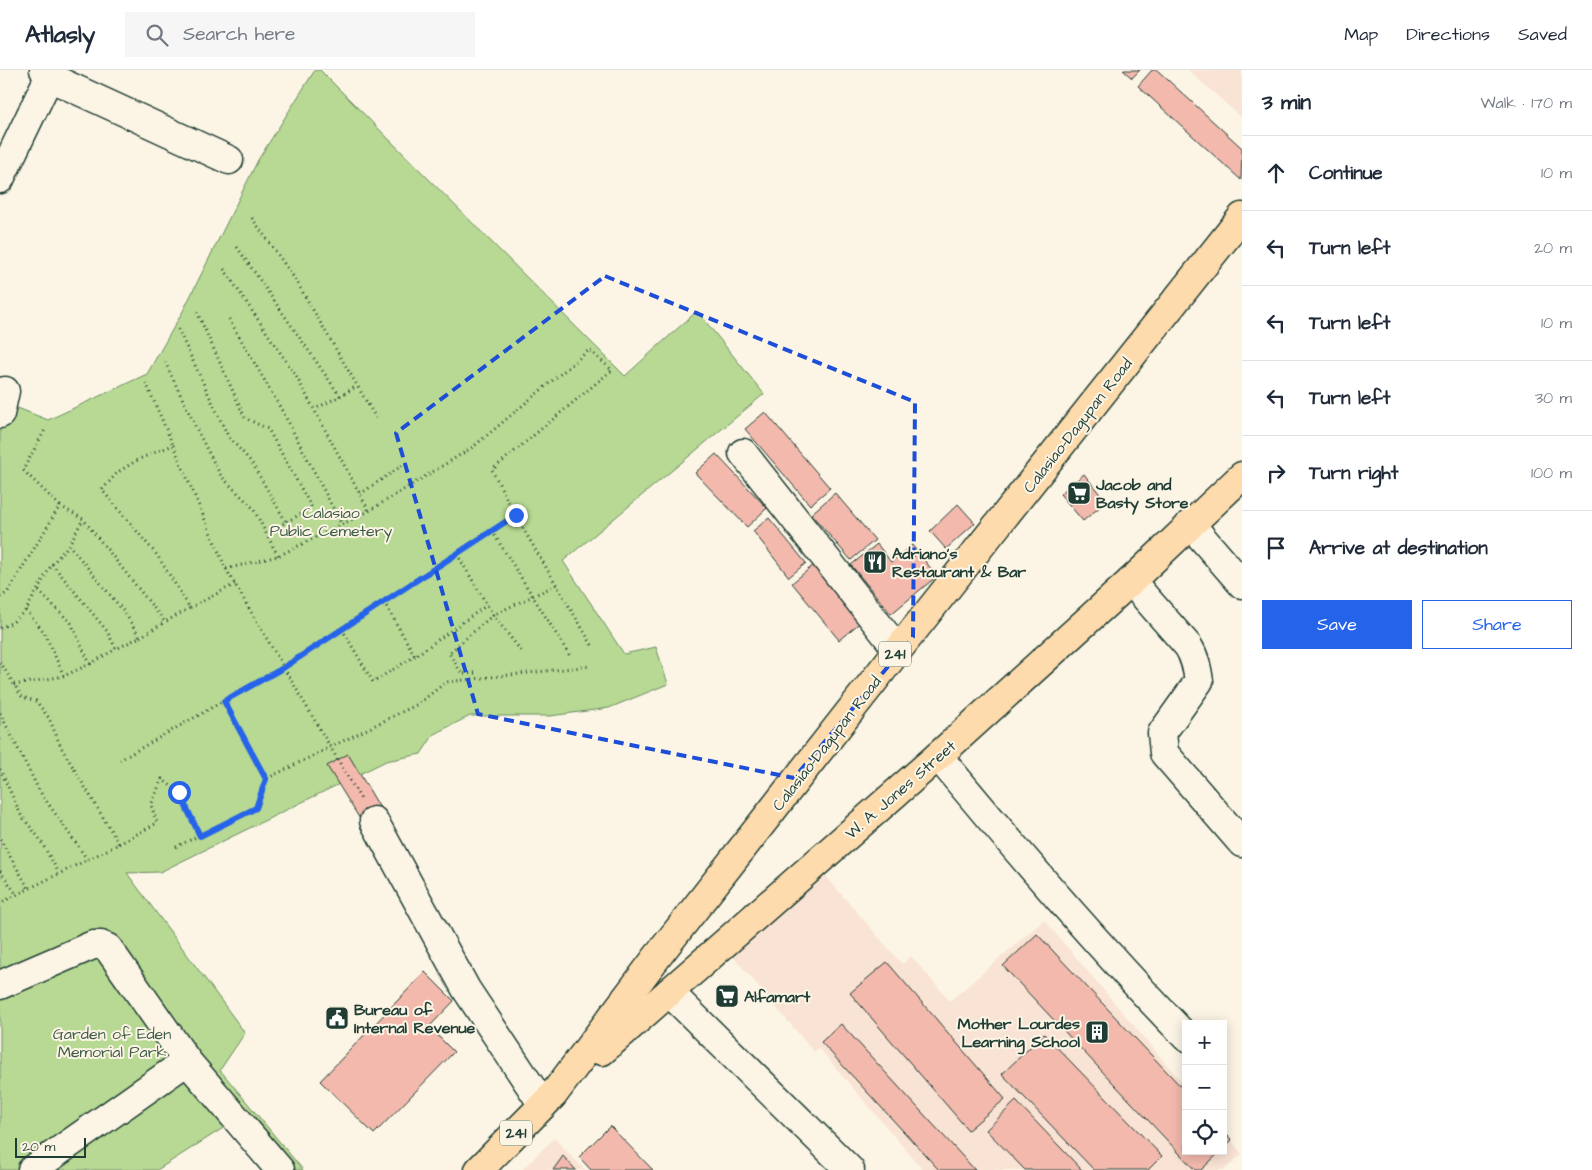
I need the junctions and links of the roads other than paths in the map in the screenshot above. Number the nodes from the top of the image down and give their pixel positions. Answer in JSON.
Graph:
{"nodes":[{"id":1,"x":46,"y":73,"type":"edge"},
{"id":2,"x":229,"y":160,"type":"dead end"},
{"id":3,"x":0,"y":178,"type":"edge"},
{"id":4,"x":1242,"y":217,"type":"edge"},
{"id":5,"x":743,"y":453,"type":"dead end"},
{"id":6,"x":1242,"y":476,"type":"edge"},
{"id":7,"x":1190,"y":524,"type":"junction"},
{"id":8,"x":1131,"y":581,"type":"junction"},
{"id":9,"x":1242,"y":584,"type":"edge"},
{"id":10,"x":898,"y":650,"type":"junction"},
{"id":11,"x":938,"y":756,"type":"junction"},
{"id":12,"x":374,"y":821,"type":"dead end"},
{"id":13,"x":1242,"y":843,"type":"edge"},
{"id":14,"x":0,"y":985,"type":"edge"},
{"id":15,"x":669,"y":992,"type":"junction"},
{"id":16,"x":1182,"y":1033,"type":"edge"},
{"id":17,"x":187,"y":1061,"type":"junction"},
{"id":18,"x":548,"y":1100,"type":"junction"},
{"id":19,"x":32,"y":1170,"type":"edge"},
{"id":20,"x":280,"y":1170,"type":"edge"},
{"id":21,"x":479,"y":1170,"type":"edge"},
{"id":22,"x":850,"y":1170,"type":"edge"}],
"edges":[{"from":1,"to":2,"type":"street"},
{"from":1,"to":3,"type":"street"},
{"from":4,"to":10,"type":"main road","name":"Calasiao-Dagupan Road","number":"241"},
{"from":5,"to":10,"type":"street"},
{"from":6,"to":7,"type":"main road","name":"W. A. Jones Street"},
{"from":7,"to":8,"type":"main road","name":"W. A. Jones Street"},
{"from":7,"to":9,"type":"street"},
{"from":8,"to":11,"type":"main road","name":"W. A. Jones Street"},
{"from":8,"to":13,"type":"street"},
{"from":10,"to":18,"type":"main road","name":"Calasiao-Dagupan Road","number":"241"},
{"from":11,"to":15,"type":"main road","name":"W. A. Jones Street"},
{"from":11,"to":16,"type":"street"},
{"from":12,"to":18,"type":"street"},
{"from":14,"to":17,"type":"street"},
{"from":15,"to":18,"type":"main road","name":"W. A. Jones Street"},
{"from":15,"to":22,"type":"street"},
{"from":17,"to":19,"type":"street"},
{"from":17,"to":20,"type":"street"},
{"from":18,"to":21,"type":"main road","name":"Calasiao-Dagupan Road","number":"241"}]}
